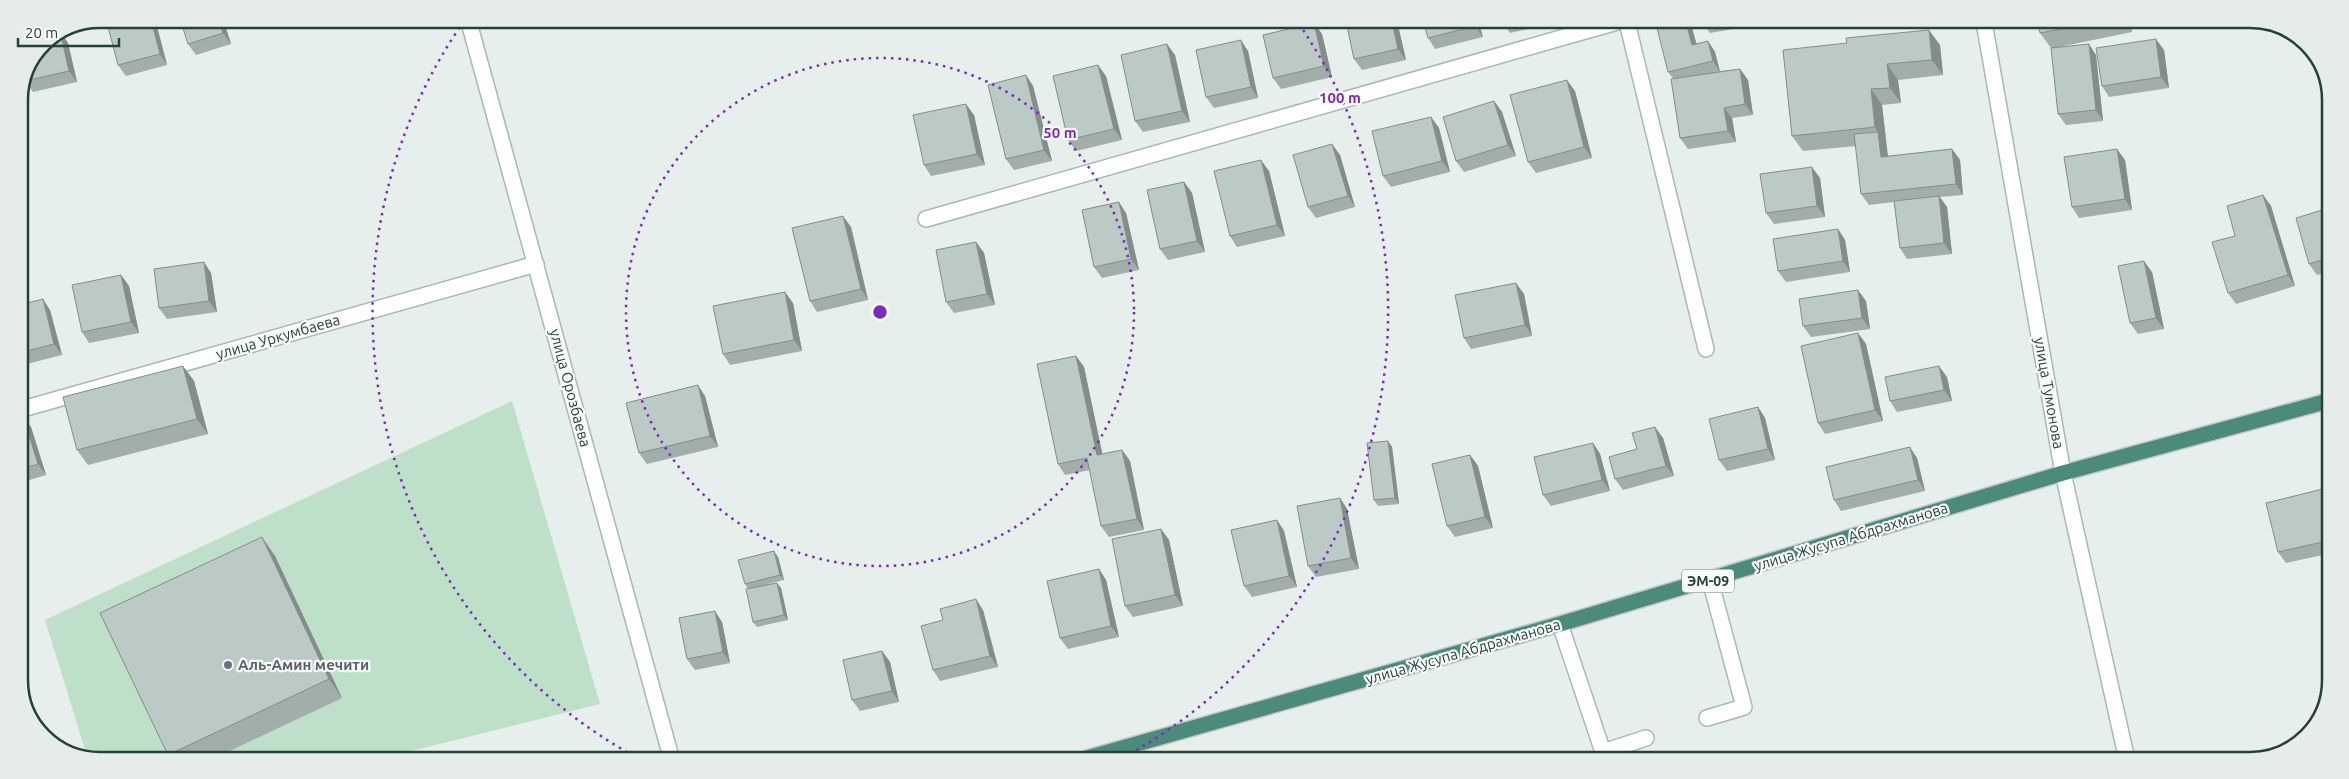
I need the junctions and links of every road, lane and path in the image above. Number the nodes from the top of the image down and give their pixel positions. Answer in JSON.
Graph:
{"nodes":[{"id":1,"x":470,"y":28,"type":"edge"},
{"id":2,"x":1596,"y":28,"type":"edge"},
{"id":3,"x":1628,"y":28,"type":"edge"},
{"id":4,"x":1985,"y":28,"type":"edge"},
{"id":5,"x":926,"y":219,"type":"dead end"},
{"id":6,"x":536,"y":264,"type":"junction"},
{"id":7,"x":1706,"y":349,"type":"dead end"},
{"id":8,"x":2322,"y":403,"type":"edge"},
{"id":9,"x":28,"y":407,"type":"edge"},
{"id":10,"x":2063,"y":472,"type":"junction"},
{"id":11,"x":1710,"y":580,"type":"junction"},
{"id":12,"x":1560,"y":624,"type":"junction"},
{"id":13,"x":1707,"y":718,"type":"dead end"},
{"id":14,"x":1646,"y":738,"type":"dead end"},
{"id":15,"x":670,"y":752,"type":"edge"},
{"id":16,"x":1108,"y":752,"type":"edge"},
{"id":17,"x":2125,"y":752,"type":"edge"}],
"edges":[{"from":1,"to":6,"type":"street","name":"улица Орозбаева"},
{"from":2,"to":5,"type":"street"},
{"from":3,"to":7,"type":"street"},
{"from":4,"to":10,"type":"street","name":"улица Тумонова"},
{"from":6,"to":9,"type":"street","name":"улица Уркумбаева"},
{"from":6,"to":15,"type":"street","name":"улица Орозбаева"},
{"from":8,"to":10,"type":"highway","name":"улица Жусупа Абдрахманова","number":"ЭМ-09"},
{"from":10,"to":11,"type":"highway","name":"улица Жусупа Абдрахманова","number":"ЭМ-09"},
{"from":10,"to":17,"type":"street","name":"улица Тумонова"},
{"from":11,"to":12,"type":"highway","name":"улица Жусупа Абдрахманова","number":"ЭМ-09"},
{"from":11,"to":13,"type":"street"},
{"from":12,"to":14,"type":"street"},
{"from":12,"to":16,"type":"highway","name":"улица Жусупа Абдрахманова","number":"ЭМ-09"}]}
